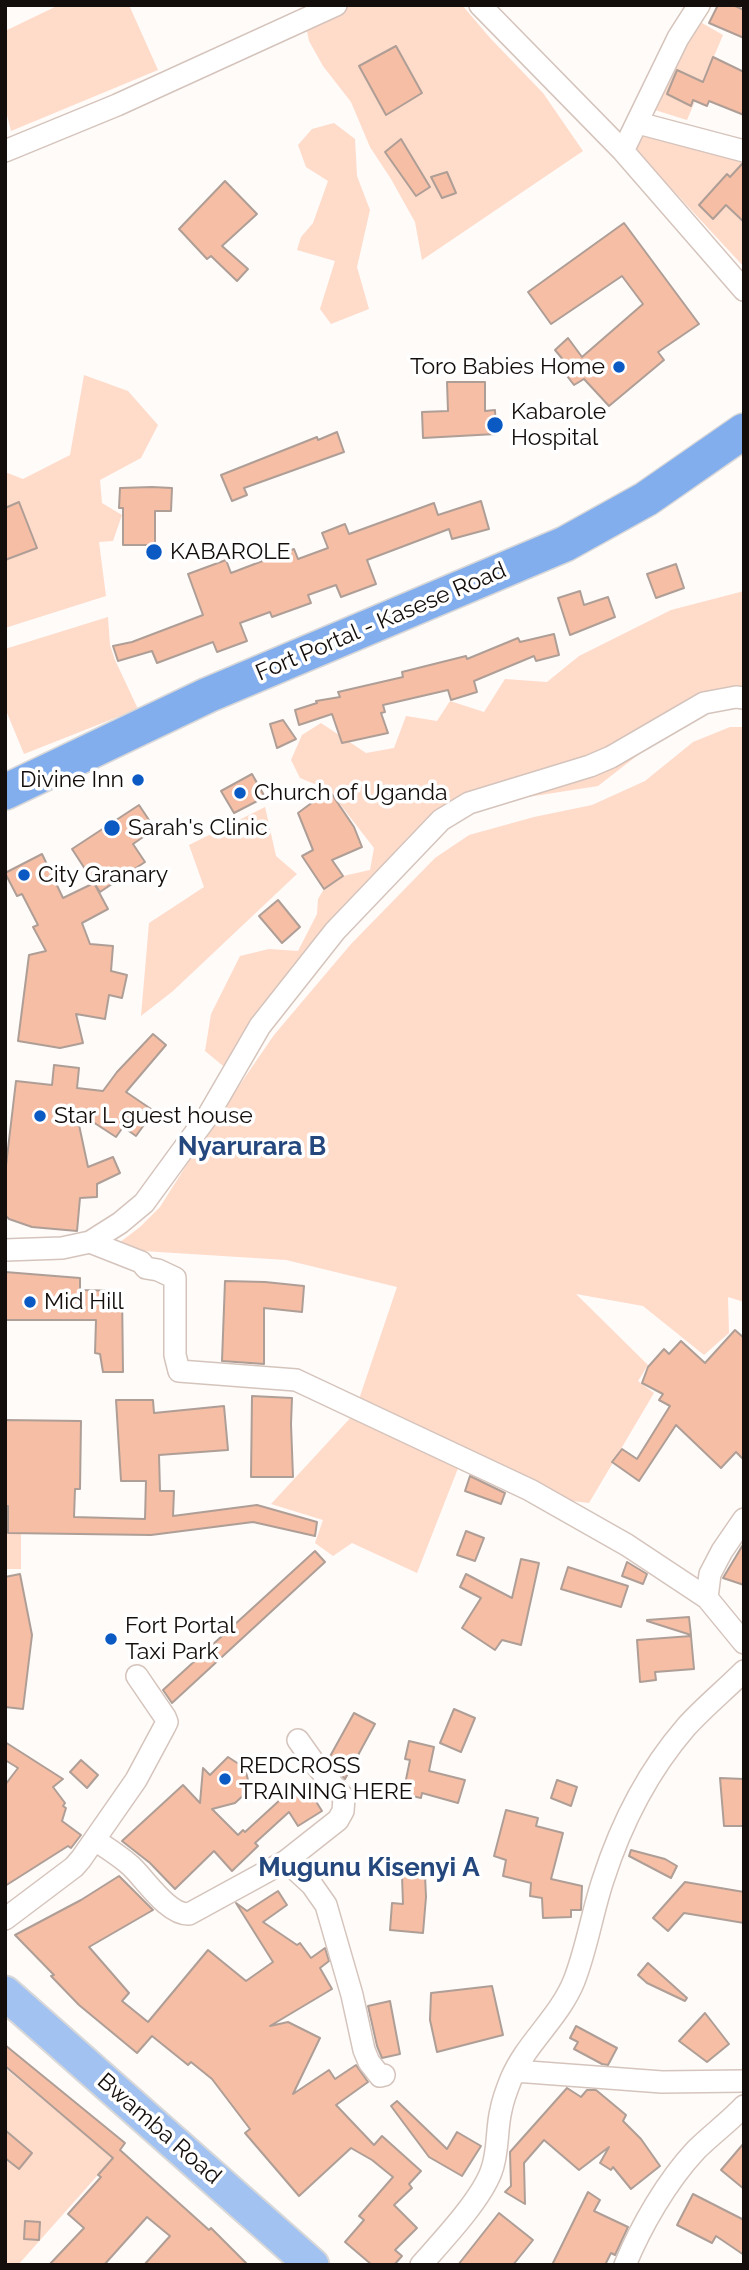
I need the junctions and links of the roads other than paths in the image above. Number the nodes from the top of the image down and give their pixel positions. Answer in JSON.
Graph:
{"nodes":[{"id":1,"x":337,"y":5,"type":"edge"},
{"id":2,"x":480,"y":5,"type":"edge"},
{"id":3,"x":699,"y":5,"type":"edge"},
{"id":4,"x":638,"y":123,"type":"junction"},
{"id":5,"x":5,"y":151,"type":"edge"},
{"id":6,"x":623,"y":151,"type":"junction"},
{"id":7,"x":744,"y":151,"type":"edge"},
{"id":8,"x":744,"y":290,"type":"edge"},
{"id":9,"x":744,"y":431,"type":"edge"},
{"id":10,"x":744,"y":698,"type":"edge"},
{"id":11,"x":5,"y":792,"type":"edge"},
{"id":12,"x":90,"y":1242,"type":"junction"},
{"id":13,"x":5,"y":1250,"type":"edge"},
{"id":14,"x":744,"y":1519,"type":"edge"},
{"id":15,"x":707,"y":1598,"type":"junction"},
{"id":16,"x":744,"y":1643,"type":"edge"},
{"id":17,"x":744,"y":1671,"type":"edge"},
{"id":18,"x":137,"y":1676,"type":"dead end"},
{"id":19,"x":298,"y":1740,"type":"dead end"},
{"id":20,"x":95,"y":1839,"type":"junction"},
{"id":21,"x":286,"y":1861,"type":"junction"},
{"id":22,"x":5,"y":1919,"type":"edge"},
{"id":23,"x":5,"y":1993,"type":"edge"},
{"id":24,"x":515,"y":2070,"type":"junction"},
{"id":25,"x":384,"y":2075,"type":"dead end"},
{"id":26,"x":744,"y":2081,"type":"edge"},
{"id":27,"x":744,"y":2106,"type":"edge"},
{"id":28,"x":312,"y":2265,"type":"edge"},
{"id":29,"x":421,"y":2265,"type":"edge"},
{"id":30,"x":625,"y":2265,"type":"edge"}],
"edges":[{"from":1,"to":5,"type":"street"},
{"from":2,"to":6,"type":"street"},
{"from":3,"to":4,"type":"street"},
{"from":4,"to":6,"type":"street"},
{"from":4,"to":7,"type":"street"},
{"from":6,"to":8,"type":"street"},
{"from":9,"to":11,"type":"highway","name":"Fort Portal - Kasese Road"},
{"from":10,"to":12,"type":"street"},
{"from":12,"to":13,"type":"street"},
{"from":12,"to":15,"type":"street"},
{"from":14,"to":15,"type":"street"},
{"from":15,"to":16,"type":"street"},
{"from":17,"to":24,"type":"street"},
{"from":18,"to":20,"type":"street"},
{"from":19,"to":21,"type":"street"},
{"from":20,"to":21,"type":"street"},
{"from":20,"to":22,"type":"street"},
{"from":21,"to":25,"type":"street"},
{"from":23,"to":28,"type":"main road","name":"Bwamba Road"},
{"from":24,"to":26,"type":"street"},
{"from":24,"to":29,"type":"street"},
{"from":27,"to":30,"type":"street"}]}
